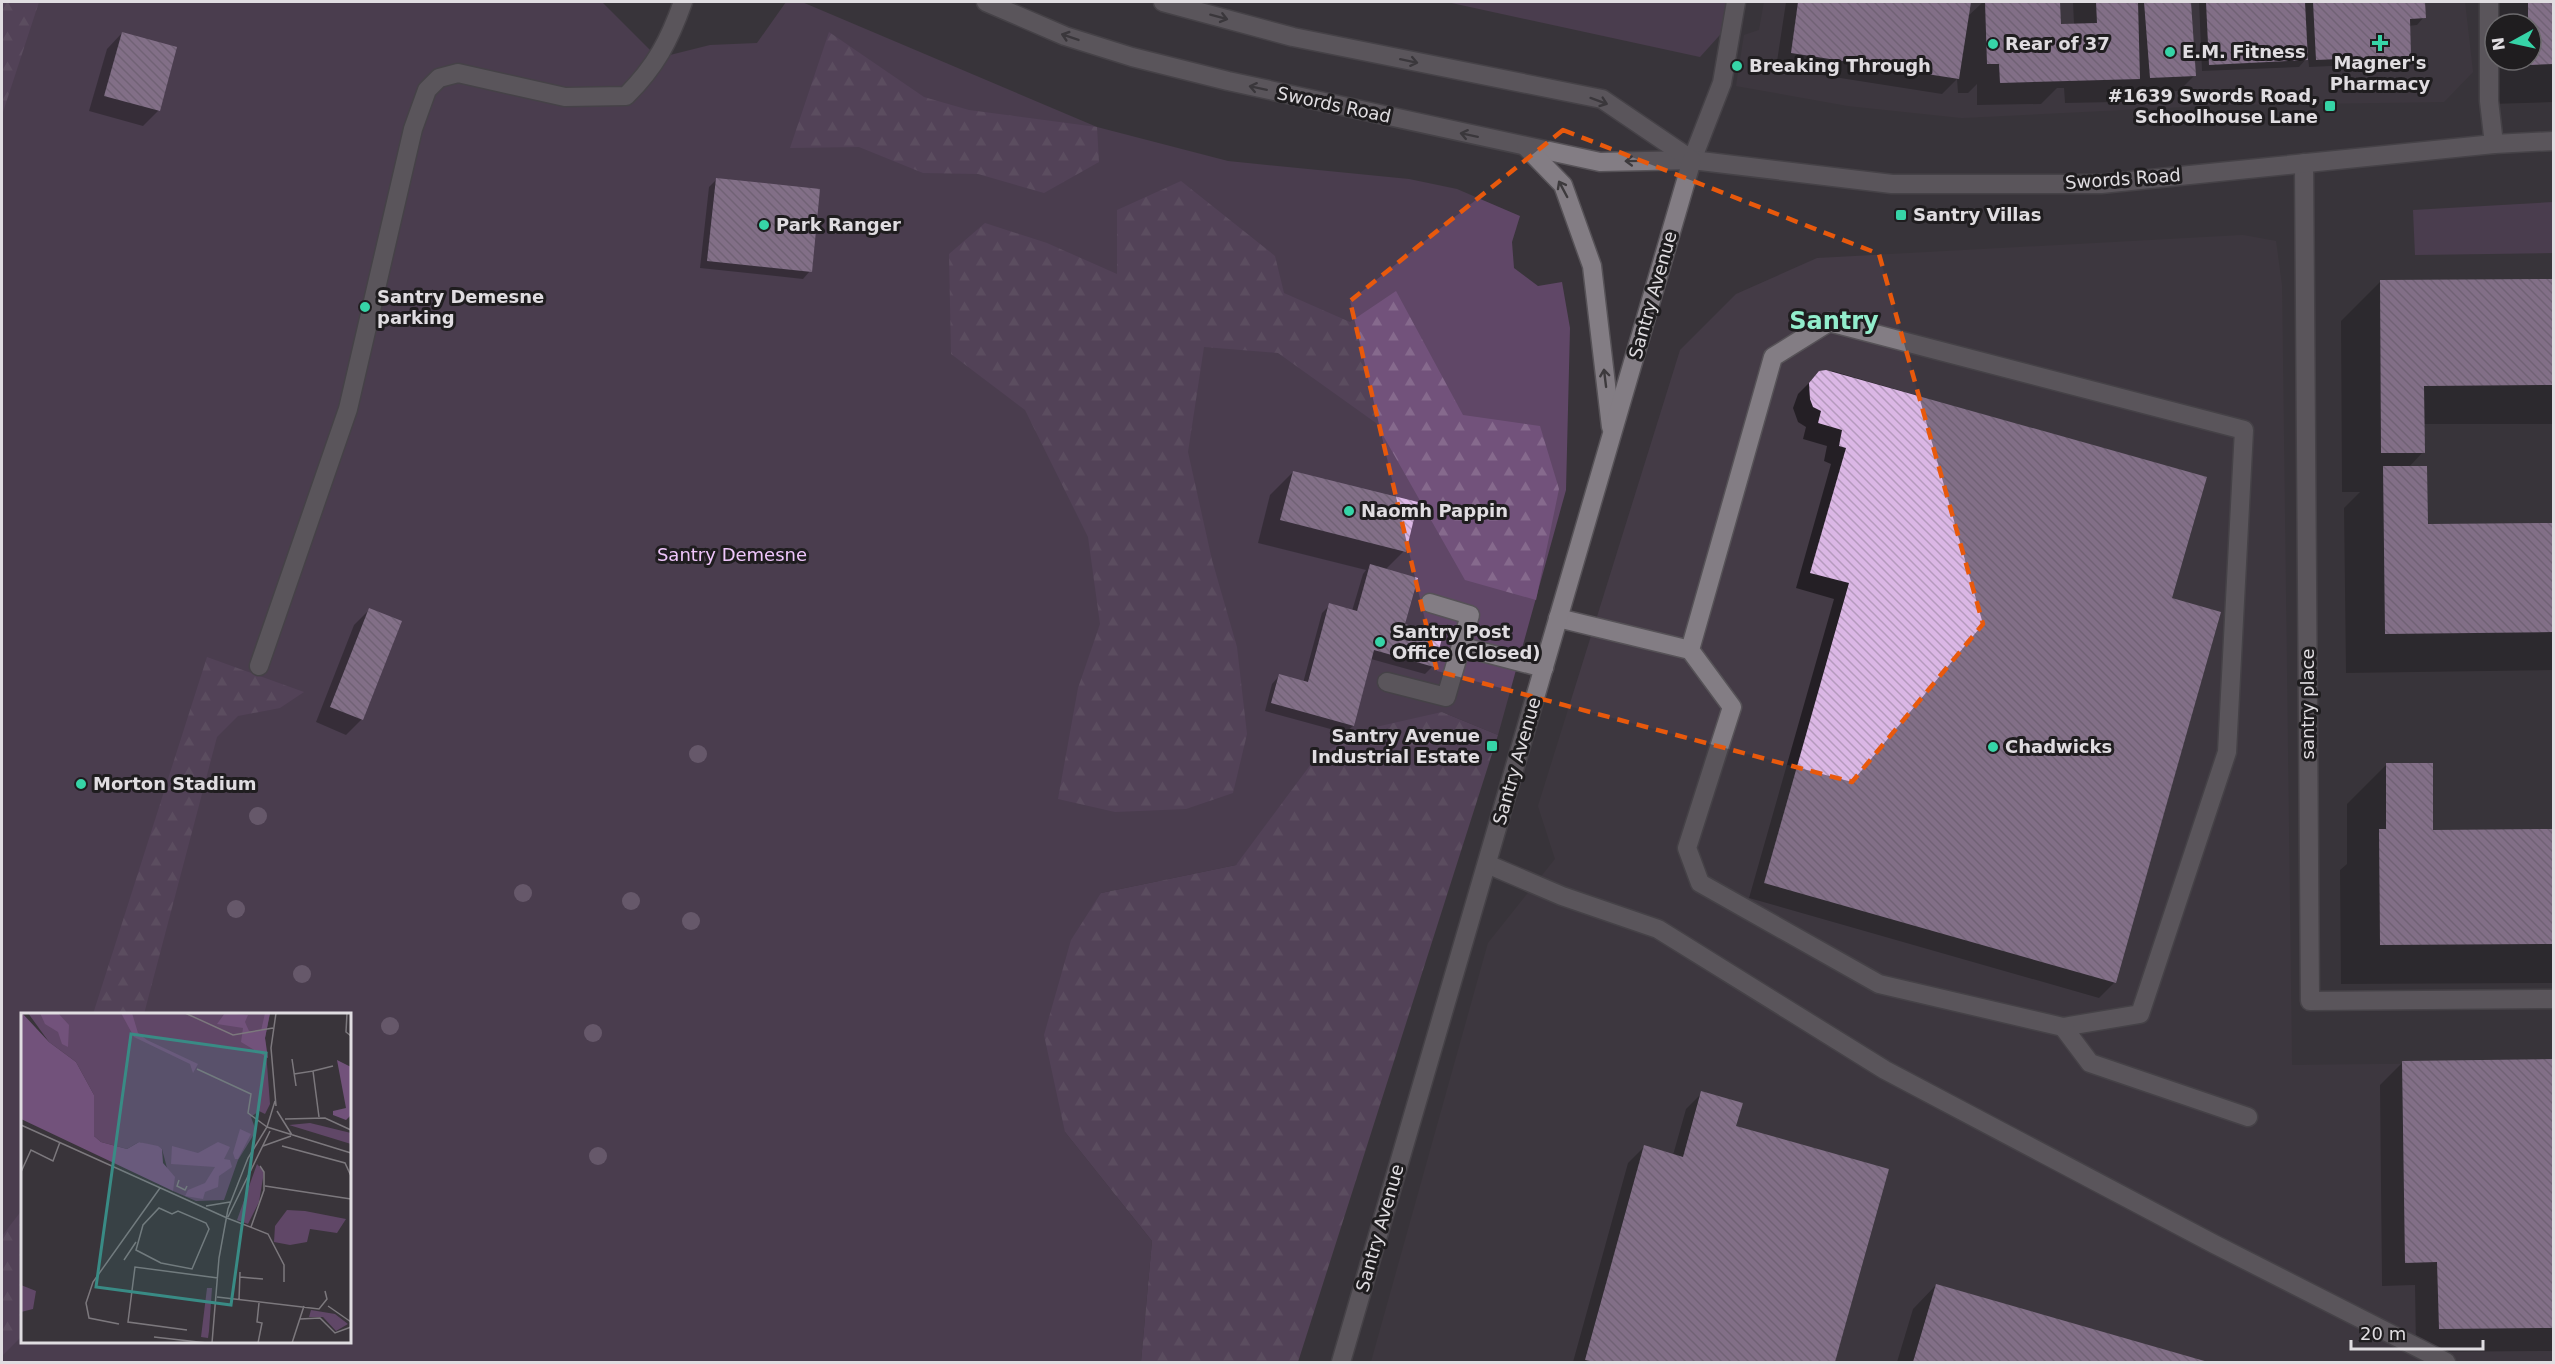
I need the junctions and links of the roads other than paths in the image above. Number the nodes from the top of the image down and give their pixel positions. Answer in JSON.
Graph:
{"nodes":[{"id":1,"x":683,"y":2,"type":"edge"},
{"id":2,"x":986,"y":2,"type":"edge"},
{"id":3,"x":1162,"y":2,"type":"edge"},
{"id":4,"x":1736,"y":2,"type":"edge"},
{"id":5,"x":2489,"y":2,"type":"edge"},
{"id":6,"x":2553,"y":141,"type":"edge"},
{"id":7,"x":2494,"y":144,"type":"junction"},
{"id":8,"x":1526,"y":147,"type":"junction"},
{"id":9,"x":1692,"y":160,"type":"junction"},
{"id":10,"x":2304,"y":163,"type":"junction"},
{"id":11,"x":1612,"y":436,"type":"junction"},
{"id":12,"x":1430,"y":603,"type":"dead end"},
{"id":13,"x":1558,"y":618,"type":"junction"},
{"id":14,"x":1463,"y":647,"type":"junction"},
{"id":15,"x":1690,"y":650,"type":"junction"},
{"id":16,"x":259,"y":666,"type":"dead end"},
{"id":17,"x":1544,"y":668,"type":"junction"},
{"id":18,"x":1387,"y":682,"type":"dead end"},
{"id":19,"x":1487,"y":864,"type":"junction"},
{"id":20,"x":2553,"y":999,"type":"edge"},
{"id":21,"x":2063,"y":1027,"type":"junction"},
{"id":22,"x":2248,"y":1117,"type":"dead end"},
{"id":23,"x":1341,"y":1362,"type":"edge"},
{"id":24,"x":2446,"y":1362,"type":"edge"}],
"edges":[{"from":1,"to":16,"type":"main road"},
{"from":8,"to":2,"type":"main road","name":"Swords Road","one_way":true},
{"from":3,"to":9,"type":"main road","name":"Swords Road","one_way":true},
{"from":4,"to":9,"type":"main road","name":"Santry Avenue"},
{"from":5,"to":7,"type":"main road"},
{"from":6,"to":7,"type":"main road","name":"Swords Road"},
{"from":7,"to":10,"type":"main road","name":"Swords Road"},
{"from":9,"to":8,"type":"main road","name":"Swords Road","one_way":true},
{"from":11,"to":8,"type":"main road","one_way":true},
{"from":9,"to":10,"type":"main road","name":"Swords Road"},
{"from":9,"to":11,"type":"main road","name":"Santry Avenue"},
{"from":10,"to":20,"type":"main road","name":"santry place"},
{"from":11,"to":13,"type":"main road","name":"Santry Avenue"},
{"from":12,"to":14,"type":"main road"},
{"from":13,"to":15,"type":"main road"},
{"from":13,"to":17,"type":"main road","name":"Santry Avenue"},
{"from":14,"to":17,"type":"main road"},
{"from":14,"to":18,"type":"main road"},
{"from":15,"to":21,"type":"main road"},
{"from":15,"to":21,"type":"main road"},
{"from":17,"to":19,"type":"main road","name":"Santry Avenue"},
{"from":19,"to":23,"type":"main road","name":"Santry Avenue"},
{"from":19,"to":24,"type":"main road"},
{"from":21,"to":22,"type":"main road"}]}
